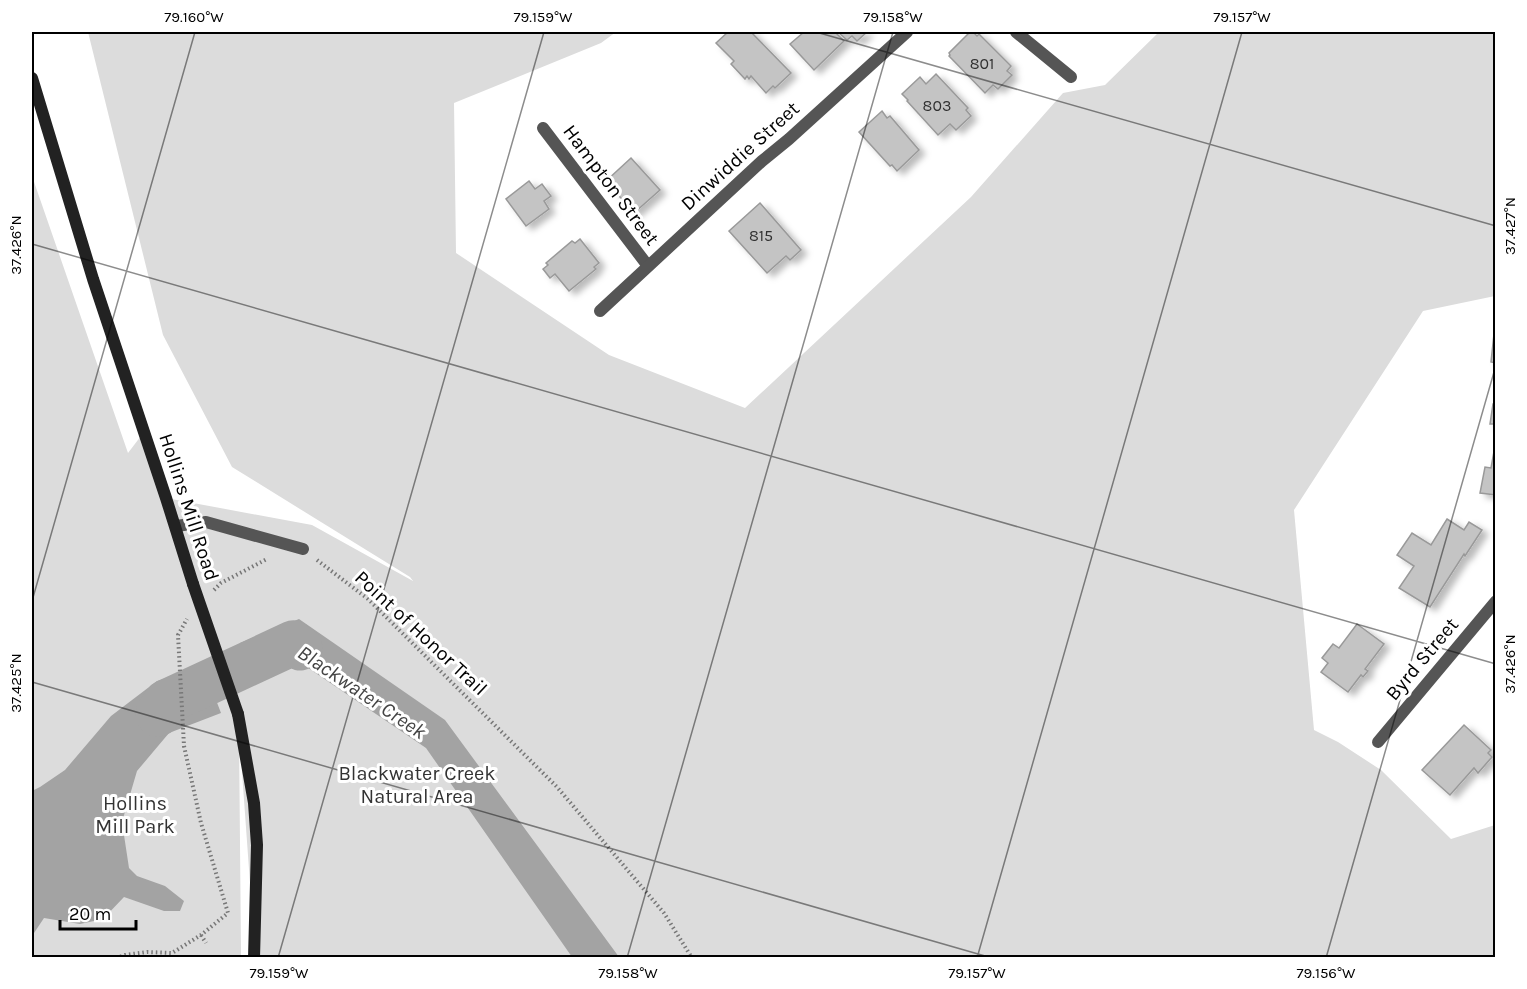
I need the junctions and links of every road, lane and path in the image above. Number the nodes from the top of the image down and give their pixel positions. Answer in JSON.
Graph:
{"nodes":[{"id":1,"x":908,"y":32,"type":"edge"},
{"id":2,"x":1016,"y":32,"type":"edge"},
{"id":3,"x":1071,"y":77,"type":"dead end"},
{"id":4,"x":32,"y":78,"type":"edge"},
{"id":5,"x":543,"y":128,"type":"dead end"},
{"id":6,"x":648,"y":266,"type":"junction"},
{"id":7,"x":600,"y":311,"type":"dead end"},
{"id":8,"x":176,"y":526,"type":"junction"},
{"id":9,"x":303,"y":549,"type":"joint"},
{"id":10,"x":270,"y":558,"type":"dead end"},
{"id":11,"x":207,"y":597,"type":"dead end"},
{"id":12,"x":1496,"y":601,"type":"edge"},
{"id":13,"x":192,"y":610,"type":"dead end"},
{"id":14,"x":1378,"y":742,"type":"dead end"},
{"id":15,"x":201,"y":935,"type":"junction"},
{"id":16,"x":206,"y":943,"type":"dead end"},
{"id":17,"x":116,"y":957,"type":"edge"},
{"id":18,"x":254,"y":957,"type":"edge"},
{"id":19,"x":692,"y":957,"type":"edge"}],
"edges":[{"from":1,"to":6,"type":"street","name":"Dinwiddie Street"},
{"from":2,"to":3,"type":"street"},
{"from":4,"to":8,"type":"street","name":"Hollins Mill Road"},
{"from":5,"to":6,"type":"street","name":"Hampton Street"},
{"from":6,"to":7,"type":"street","name":"Dinwiddie Street"},
{"from":8,"to":9,"type":"street"},
{"from":8,"to":18,"type":"street","name":"Hollins Mill Road","bridge":true},
{"from":9,"to":19,"type":"path","name":"Point of Honor Trail"},
{"from":10,"to":11,"type":"path"},
{"from":12,"to":14,"type":"street","name":"Byrd Street"},
{"from":13,"to":15,"type":"path"},
{"from":15,"to":16,"type":"path"},
{"from":15,"to":17,"type":"path"}]}
